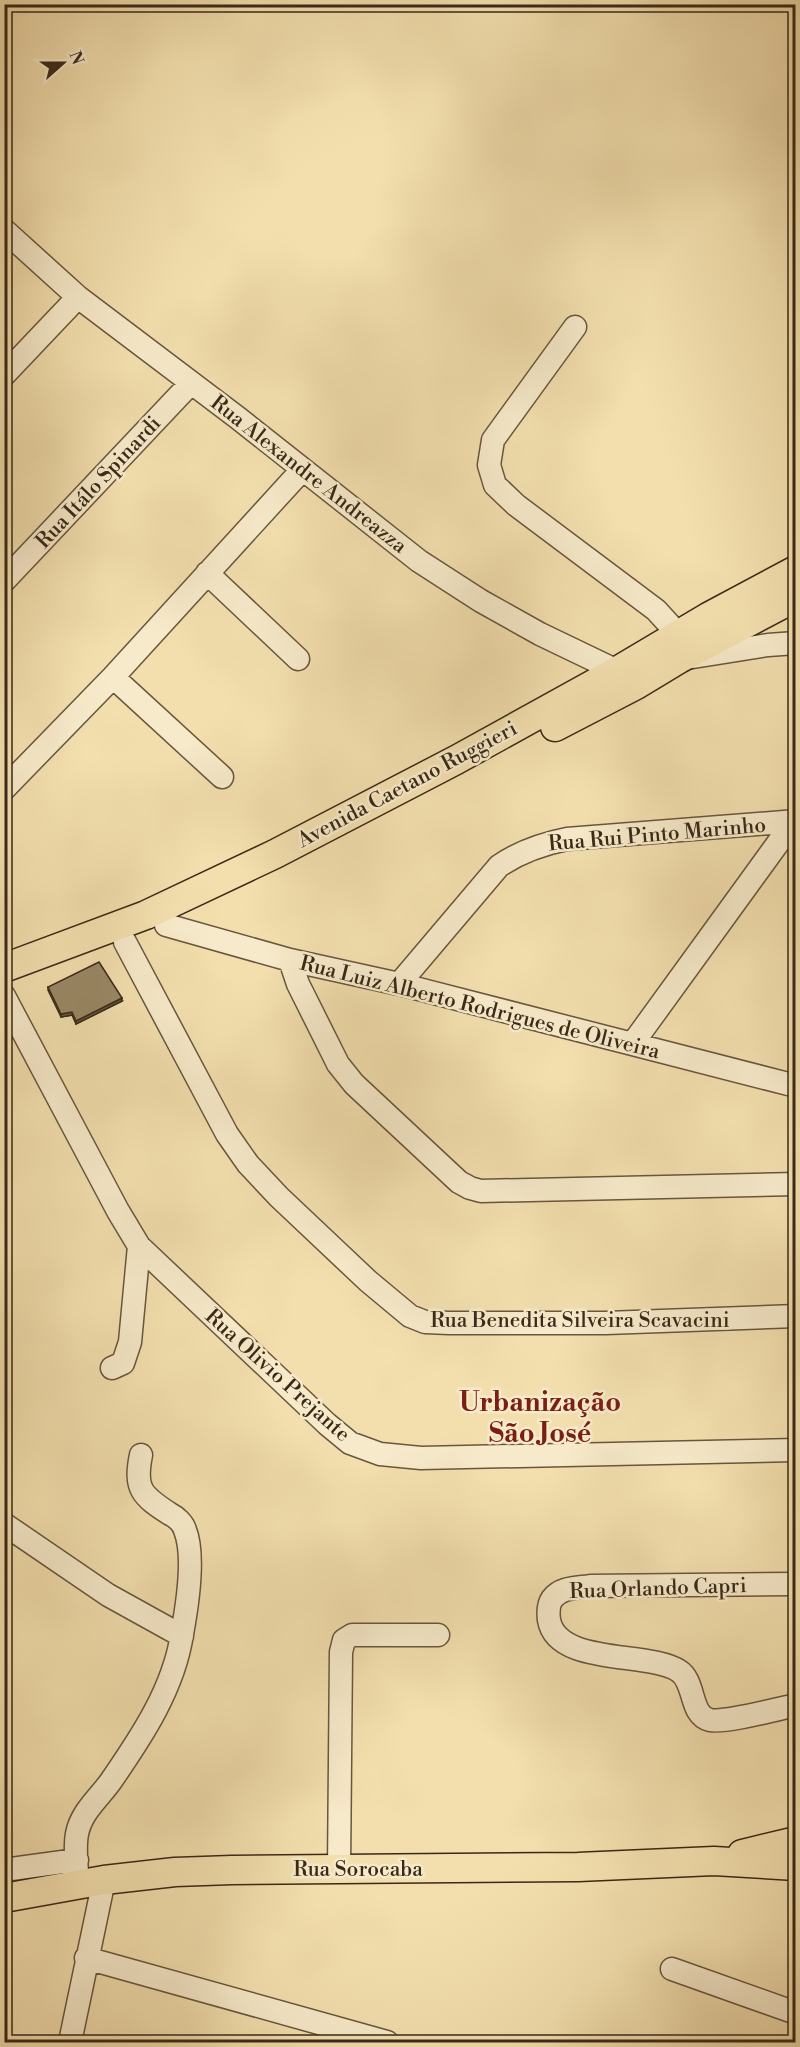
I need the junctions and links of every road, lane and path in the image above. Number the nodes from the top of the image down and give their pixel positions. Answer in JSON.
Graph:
{"nodes":[{"id":1,"x":4,"y":230,"type":"edge"},
{"id":2,"x":78,"y":297,"type":"junction"},
{"id":3,"x":575,"y":327,"type":"dead end"},
{"id":4,"x":4,"y":375,"type":"edge"},
{"id":5,"x":191,"y":383,"type":"junction"},
{"id":6,"x":303,"y":470,"type":"junction"},
{"id":7,"x":795,"y":570,"type":"edge"},
{"id":8,"x":207,"y":573,"type":"junction"},
{"id":9,"x":4,"y":581,"type":"edge"},
{"id":10,"x":795,"y":597,"type":"edge"},
{"id":11,"x":719,"y":625,"type":"junction"},
{"id":12,"x":795,"y":644,"type":"edge"},
{"id":13,"x":768,"y":645,"type":"junction"},
{"id":14,"x":679,"y":646,"type":"junction"},
{"id":15,"x":298,"y":659,"type":"dead end"},
{"id":16,"x":113,"y":677,"type":"junction"},
{"id":17,"x":627,"y":678,"type":"junction"},
{"id":18,"x":222,"y":777,"type":"dead end"},
{"id":19,"x":4,"y":789,"type":"edge"},
{"id":20,"x":795,"y":821,"type":"edge"},
{"id":21,"x":166,"y":925,"type":"junction"},
{"id":22,"x":125,"y":942,"type":"junction"},
{"id":23,"x":290,"y":960,"type":"junction"},
{"id":24,"x":4,"y":968,"type":"edge"},
{"id":25,"x":399,"y":984,"type":"junction"},
{"id":26,"x":4,"y":988,"type":"edge"},
{"id":27,"x":4,"y":996,"type":"edge"},
{"id":28,"x":633,"y":1043,"type":"junction"},
{"id":29,"x":795,"y":1086,"type":"edge"},
{"id":30,"x":795,"y":1184,"type":"edge"},
{"id":31,"x":139,"y":1246,"type":"junction"},
{"id":32,"x":795,"y":1316,"type":"edge"},
{"id":33,"x":112,"y":1368,"type":"dead end"},
{"id":34,"x":795,"y":1450,"type":"edge"},
{"id":35,"x":141,"y":1455,"type":"dead end"},
{"id":36,"x":4,"y":1524,"type":"edge"},
{"id":37,"x":795,"y":1584,"type":"edge"},
{"id":38,"x":438,"y":1635,"type":"dead end"},
{"id":39,"x":182,"y":1636,"type":"junction"},
{"id":40,"x":795,"y":1705,"type":"edge"},
{"id":41,"x":795,"y":1841,"type":"edge"},
{"id":42,"x":714,"y":1861,"type":"junction"},
{"id":43,"x":795,"y":1866,"type":"edge"},
{"id":44,"x":339,"y":1869,"type":"junction"},
{"id":45,"x":4,"y":1870,"type":"edge"},
{"id":46,"x":86,"y":1875,"type":"junction"},
{"id":47,"x":4,"y":1898,"type":"edge"},
{"id":48,"x":86,"y":1958,"type":"junction"},
{"id":49,"x":672,"y":1968,"type":"dead end"},
{"id":50,"x":795,"y":2013,"type":"edge"},
{"id":51,"x":70,"y":2043,"type":"edge"},
{"id":52,"x":387,"y":2043,"type":"edge"}],
"edges":[{"from":1,"to":2,"type":"street","name":"Rua Alexandre Andreazza"},
{"from":2,"to":4,"type":"street"},
{"from":2,"to":5,"type":"street","name":"Rua Alexandre Andreazza"},
{"from":3,"to":14,"type":"street"},
{"from":5,"to":6,"type":"street","name":"Rua Alexandre Andreazza"},
{"from":5,"to":9,"type":"street","name":"Rua Itálo Spinardi"},
{"from":6,"to":8,"type":"street"},
{"from":6,"to":17,"type":"street","name":"Rua Alexandre Andreazza"},
{"from":7,"to":11,"type":"main road","name":"Avenida Caetano Ruggieri"},
{"from":8,"to":15,"type":"street"},
{"from":8,"to":16,"type":"street"},
{"from":10,"to":11,"type":"main road","name":"Avenida Caetano Ruggieri"},
{"from":11,"to":13,"type":"street"},
{"from":11,"to":14,"type":"main road","name":"Avenida Caetano Ruggieri"},
{"from":12,"to":13,"type":"street"},
{"from":13,"to":14,"type":"street"},
{"from":14,"to":17,"type":"main road","name":"Avenida Caetano Ruggieri"},
{"from":16,"to":18,"type":"street"},
{"from":16,"to":19,"type":"street"},
{"from":17,"to":21,"type":"main road","name":"Avenida Caetano Ruggieri"},
{"from":17,"to":24,"type":"main road","name":"Avenida Caetano Ruggieri"},
{"from":20,"to":25,"type":"street","name":"Rua Rui Pinto Marinho"},
{"from":20,"to":28,"type":"street"},
{"from":21,"to":22,"type":"main road","name":"Avenida Caetano Ruggieri"},
{"from":21,"to":23,"type":"street","name":"Rua Luiz Alberto Rodrigues de Oliveira"},
{"from":22,"to":26,"type":"main road","name":"Avenida Caetano Ruggieri"},
{"from":22,"to":32,"type":"street","name":"Rua Benedita Silveira Scavacini"},
{"from":23,"to":25,"type":"street","name":"Rua Luiz Alberto Rodrigues de Oliveira"},
{"from":23,"to":30,"type":"street"},
{"from":25,"to":28,"type":"street","name":"Rua Luiz Alberto Rodrigues de Oliveira"},
{"from":27,"to":31,"type":"street","name":"Rua Olivio Prejante"},
{"from":28,"to":29,"type":"street","name":"Rua Luiz Alberto Rodrigues de Oliveira"},
{"from":31,"to":33,"type":"street"},
{"from":31,"to":34,"type":"street","name":"Rua Olivio Prejante"},
{"from":35,"to":39,"type":"street"},
{"from":36,"to":39,"type":"street"},
{"from":37,"to":40,"type":"street","name":"Rua Orlando Capri"},
{"from":38,"to":44,"type":"street"},
{"from":39,"to":46,"type":"street"},
{"from":41,"to":42,"type":"main road","name":"Rua Sorocaba"},
{"from":42,"to":43,"type":"main road","name":"Rua Sorocaba"},
{"from":42,"to":44,"type":"main road","name":"Rua Sorocaba"},
{"from":44,"to":46,"type":"main road","name":"Rua Sorocaba"},
{"from":45,"to":46,"type":"street"},
{"from":46,"to":47,"type":"main road","name":"Rua Sorocaba"},
{"from":46,"to":48,"type":"street"},
{"from":48,"to":51,"type":"street"},
{"from":48,"to":52,"type":"street"},
{"from":49,"to":50,"type":"street"}]}
